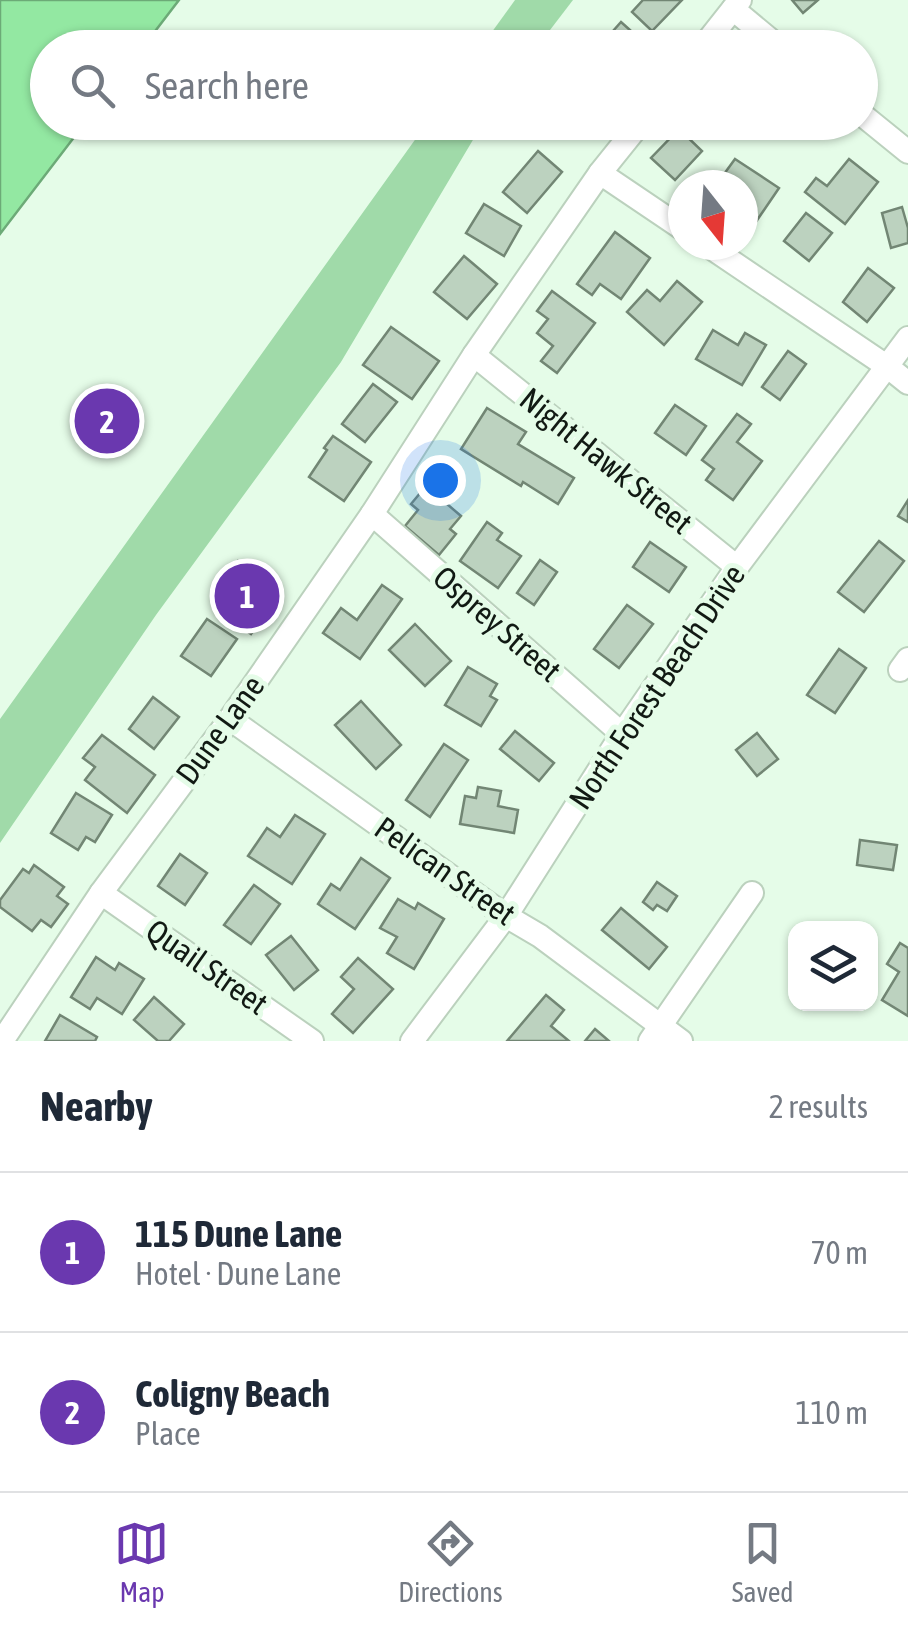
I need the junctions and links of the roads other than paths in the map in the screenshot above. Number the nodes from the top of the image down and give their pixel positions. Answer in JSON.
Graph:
{"nodes":[{"id":1,"x":736,"y":4,"type":"edge"},
{"id":2,"x":716,"y":30,"type":"edge"},
{"id":3,"x":762,"y":30,"type":"edge"},
{"id":4,"x":878,"y":128,"type":"edge"},
{"id":5,"x":627,"y":140,"type":"edge"},
{"id":6,"x":908,"y":152,"type":"edge"},
{"id":7,"x":600,"y":174,"type":"junction"},
{"id":8,"x":668,"y":219,"type":"edge"},
{"id":9,"x":728,"y":260,"type":"edge"},
{"id":10,"x":908,"y":338,"type":"edge"},
{"id":11,"x":474,"y":355,"type":"junction"},
{"id":12,"x":888,"y":367,"type":"junction"},
{"id":13,"x":908,"y":383,"type":"edge"},
{"id":14,"x":372,"y":514,"type":"junction"},
{"id":15,"x":737,"y":567,"type":"junction"},
{"id":16,"x":230,"y":718,"type":"junction"},
{"id":17,"x":622,"y":734,"type":"junction"},
{"id":18,"x":101,"y":893,"type":"junction"},
{"id":19,"x":752,"y":893,"type":"dead end"},
{"id":20,"x":506,"y":916,"type":"junction"},
{"id":21,"x":655,"y":1034,"type":"edge"},
{"id":22,"x":2,"y":1041,"type":"edge"},
{"id":23,"x":312,"y":1041,"type":"edge"},
{"id":24,"x":412,"y":1041,"type":"edge"},
{"id":25,"x":682,"y":1041,"type":"edge"}],
"edges":[{"from":1,"to":2,"type":"street"},
{"from":1,"to":3,"type":"street"},
{"from":4,"to":6,"type":"street"},
{"from":5,"to":7,"type":"street","name":"Dune Lane"},
{"from":7,"to":8,"type":"street"},
{"from":7,"to":11,"type":"street","name":"Dune Lane"},
{"from":9,"to":12,"type":"street"},
{"from":10,"to":12,"type":"street","name":"North Forest Beach Drive"},
{"from":11,"to":14,"type":"street","name":"Dune Lane"},
{"from":11,"to":15,"type":"street","name":"Night Hawk Street"},
{"from":12,"to":13,"type":"street"},
{"from":12,"to":15,"type":"street","name":"North Forest Beach Drive"},
{"from":14,"to":16,"type":"street","name":"Dune Lane"},
{"from":14,"to":17,"type":"street","name":"Osprey Street"},
{"from":15,"to":17,"type":"street","name":"North Forest Beach Drive"},
{"from":16,"to":18,"type":"street","name":"Dune Lane"},
{"from":16,"to":20,"type":"street","name":"Pelican Street"},
{"from":17,"to":20,"type":"street","name":"North Forest Beach Drive"},
{"from":18,"to":22,"type":"street","name":"Dune Lane"},
{"from":18,"to":23,"type":"street","name":"Quail Street"},
{"from":19,"to":21,"type":"street"},
{"from":20,"to":21,"type":"street","name":"Pelican Street"},
{"from":20,"to":24,"type":"street","name":"North Forest Beach Drive"},
{"from":21,"to":25,"type":"street","name":"Pelican Street"}]}
